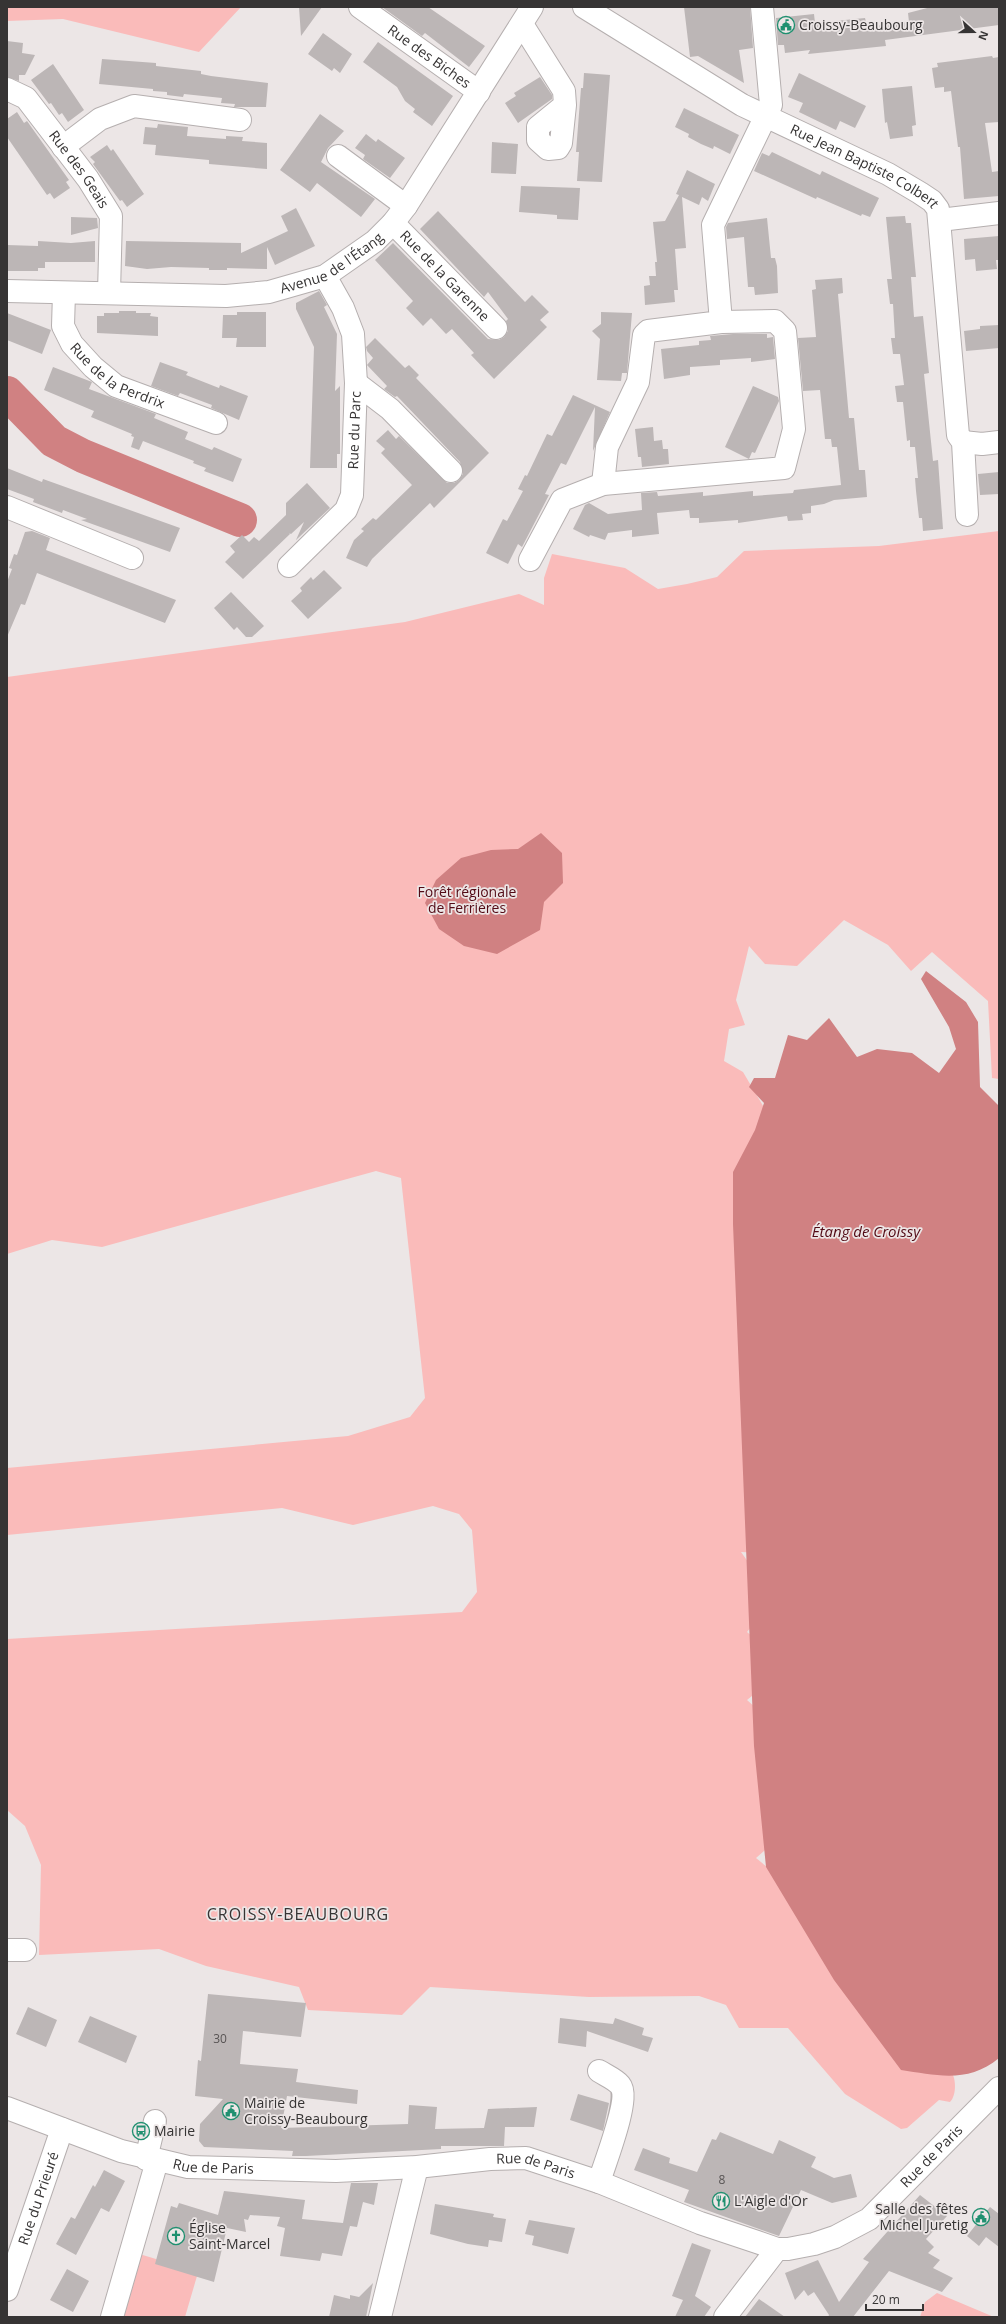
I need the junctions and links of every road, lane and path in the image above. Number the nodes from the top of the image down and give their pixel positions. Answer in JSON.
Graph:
{"nodes":[{"id":1,"x":360,"y":7,"type":"edge"},
{"id":2,"x":584,"y":7,"type":"edge"},
{"id":3,"x":763,"y":13,"type":"edge"},
{"id":4,"x":527,"y":15,"type":"edge"},
{"id":5,"x":7,"y":89,"type":"edge"},
{"id":6,"x":479,"y":92,"type":"junction"},
{"id":7,"x":565,"y":105,"type":"dead end"},
{"id":8,"x":766,"y":116,"type":"junction"},
{"id":9,"x":240,"y":120,"type":"dead end"},
{"id":10,"x":63,"y":147,"type":"junction"},
{"id":11,"x":338,"y":156,"type":"dead end"},
{"id":12,"x":406,"y":206,"type":"junction"},
{"id":13,"x":999,"y":213,"type":"edge"},
{"id":14,"x":940,"y":220,"type":"junction"},
{"id":15,"x":393,"y":223,"type":"junction"},
{"id":16,"x":325,"y":276,"type":"junction"},
{"id":17,"x":7,"y":291,"type":"edge"},
{"id":18,"x":64,"y":293,"type":"junction"},
{"id":19,"x":110,"y":293,"type":"junction"},
{"id":20,"x":721,"y":322,"type":"junction"},
{"id":21,"x":496,"y":328,"type":"dead end"},
{"id":22,"x":356,"y":384,"type":"junction"},
{"id":23,"x":216,"y":423,"type":"dead end"},
{"id":24,"x":963,"y":442,"type":"junction"},
{"id":25,"x":999,"y":442,"type":"edge"},
{"id":26,"x":451,"y":471,"type":"dead end"},
{"id":27,"x":602,"y":484,"type":"junction"},
{"id":28,"x":7,"y":507,"type":"edge"},
{"id":29,"x":967,"y":515,"type":"dead end"},
{"id":30,"x":132,"y":558,"type":"dead end"},
{"id":31,"x":530,"y":560,"type":"dead end"},
{"id":32,"x":289,"y":566,"type":"dead end"},
{"id":33,"x":599,"y":2071,"type":"dead end"},
{"id":34,"x":999,"y":2088,"type":"edge"},
{"id":35,"x":7,"y":2108,"type":"edge"},
{"id":36,"x":155,"y":2121,"type":"dead end"},
{"id":37,"x":62,"y":2129,"type":"junction"},
{"id":38,"x":151,"y":2160,"type":"junction"},
{"id":39,"x":417,"y":2167,"type":"junction"},
{"id":40,"x":599,"y":2182,"type":"junction"},
{"id":41,"x":777,"y":2249,"type":"junction"},
{"id":42,"x":7,"y":2290,"type":"edge"},
{"id":43,"x":112,"y":2317,"type":"edge"},
{"id":44,"x":380,"y":2317,"type":"edge"},
{"id":45,"x":725,"y":2317,"type":"edge"}],
"edges":[{"from":1,"to":6,"type":"street","name":"Rue des Biches"},
{"from":2,"to":8,"type":"street","name":"Rue Jean Baptiste Colbert"},
{"from":3,"to":8,"type":"street"},
{"from":4,"to":6,"type":"street","name":"Avenue de l'Étang"},
{"from":4,"to":7,"type":"street"},
{"from":5,"to":10,"type":"street","name":"Rue des Geais"},
{"from":6,"to":12,"type":"street","name":"Avenue de l'Étang"},
{"from":8,"to":14,"type":"street","name":"Rue Jean Baptiste Colbert"},
{"from":8,"to":20,"type":"street"},
{"from":9,"to":10,"type":"street"},
{"from":10,"to":19,"type":"street","name":"Rue des Geais"},
{"from":11,"to":12,"type":"street"},
{"from":12,"to":15,"type":"street","name":"Avenue de l'Étang"},
{"from":13,"to":14,"type":"street"},
{"from":14,"to":24,"type":"street","name":"Rue Jean Baptiste Colbert"},
{"from":15,"to":16,"type":"street","name":"Avenue de l'Étang"},
{"from":15,"to":21,"type":"street","name":"Rue de la Garenne"},
{"from":16,"to":19,"type":"street","name":"Avenue de l'Étang"},
{"from":16,"to":22,"type":"street","name":"Rue du Parc"},
{"from":17,"to":18,"type":"street","name":"Avenue de l'Étang"},
{"from":18,"to":19,"type":"street","name":"Avenue de l'Étang"},
{"from":18,"to":23,"type":"street","name":"Rue de la Perdrix"},
{"from":20,"to":27,"type":"street"},
{"from":20,"to":27,"type":"street"},
{"from":22,"to":26,"type":"street"},
{"from":22,"to":32,"type":"street","name":"Rue du Parc"},
{"from":24,"to":25,"type":"street"},
{"from":24,"to":29,"type":"street","name":"Rue Jean Baptiste Colbert"},
{"from":27,"to":31,"type":"street"},
{"from":28,"to":30,"type":"street"},
{"from":33,"to":40,"type":"street"},
{"from":34,"to":41,"type":"street","name":"Rue de Paris"},
{"from":35,"to":37,"type":"street","name":"Rue de Paris"},
{"from":36,"to":38,"type":"street"},
{"from":37,"to":38,"type":"street","name":"Rue de Paris"},
{"from":37,"to":42,"type":"street","name":"Rue du Prieuré"},
{"from":38,"to":39,"type":"street","name":"Rue de Paris"},
{"from":38,"to":43,"type":"street"},
{"from":39,"to":40,"type":"street","name":"Rue de Paris"},
{"from":39,"to":44,"type":"street"},
{"from":40,"to":41,"type":"street","name":"Rue de Paris"},
{"from":41,"to":45,"type":"street"}]}
